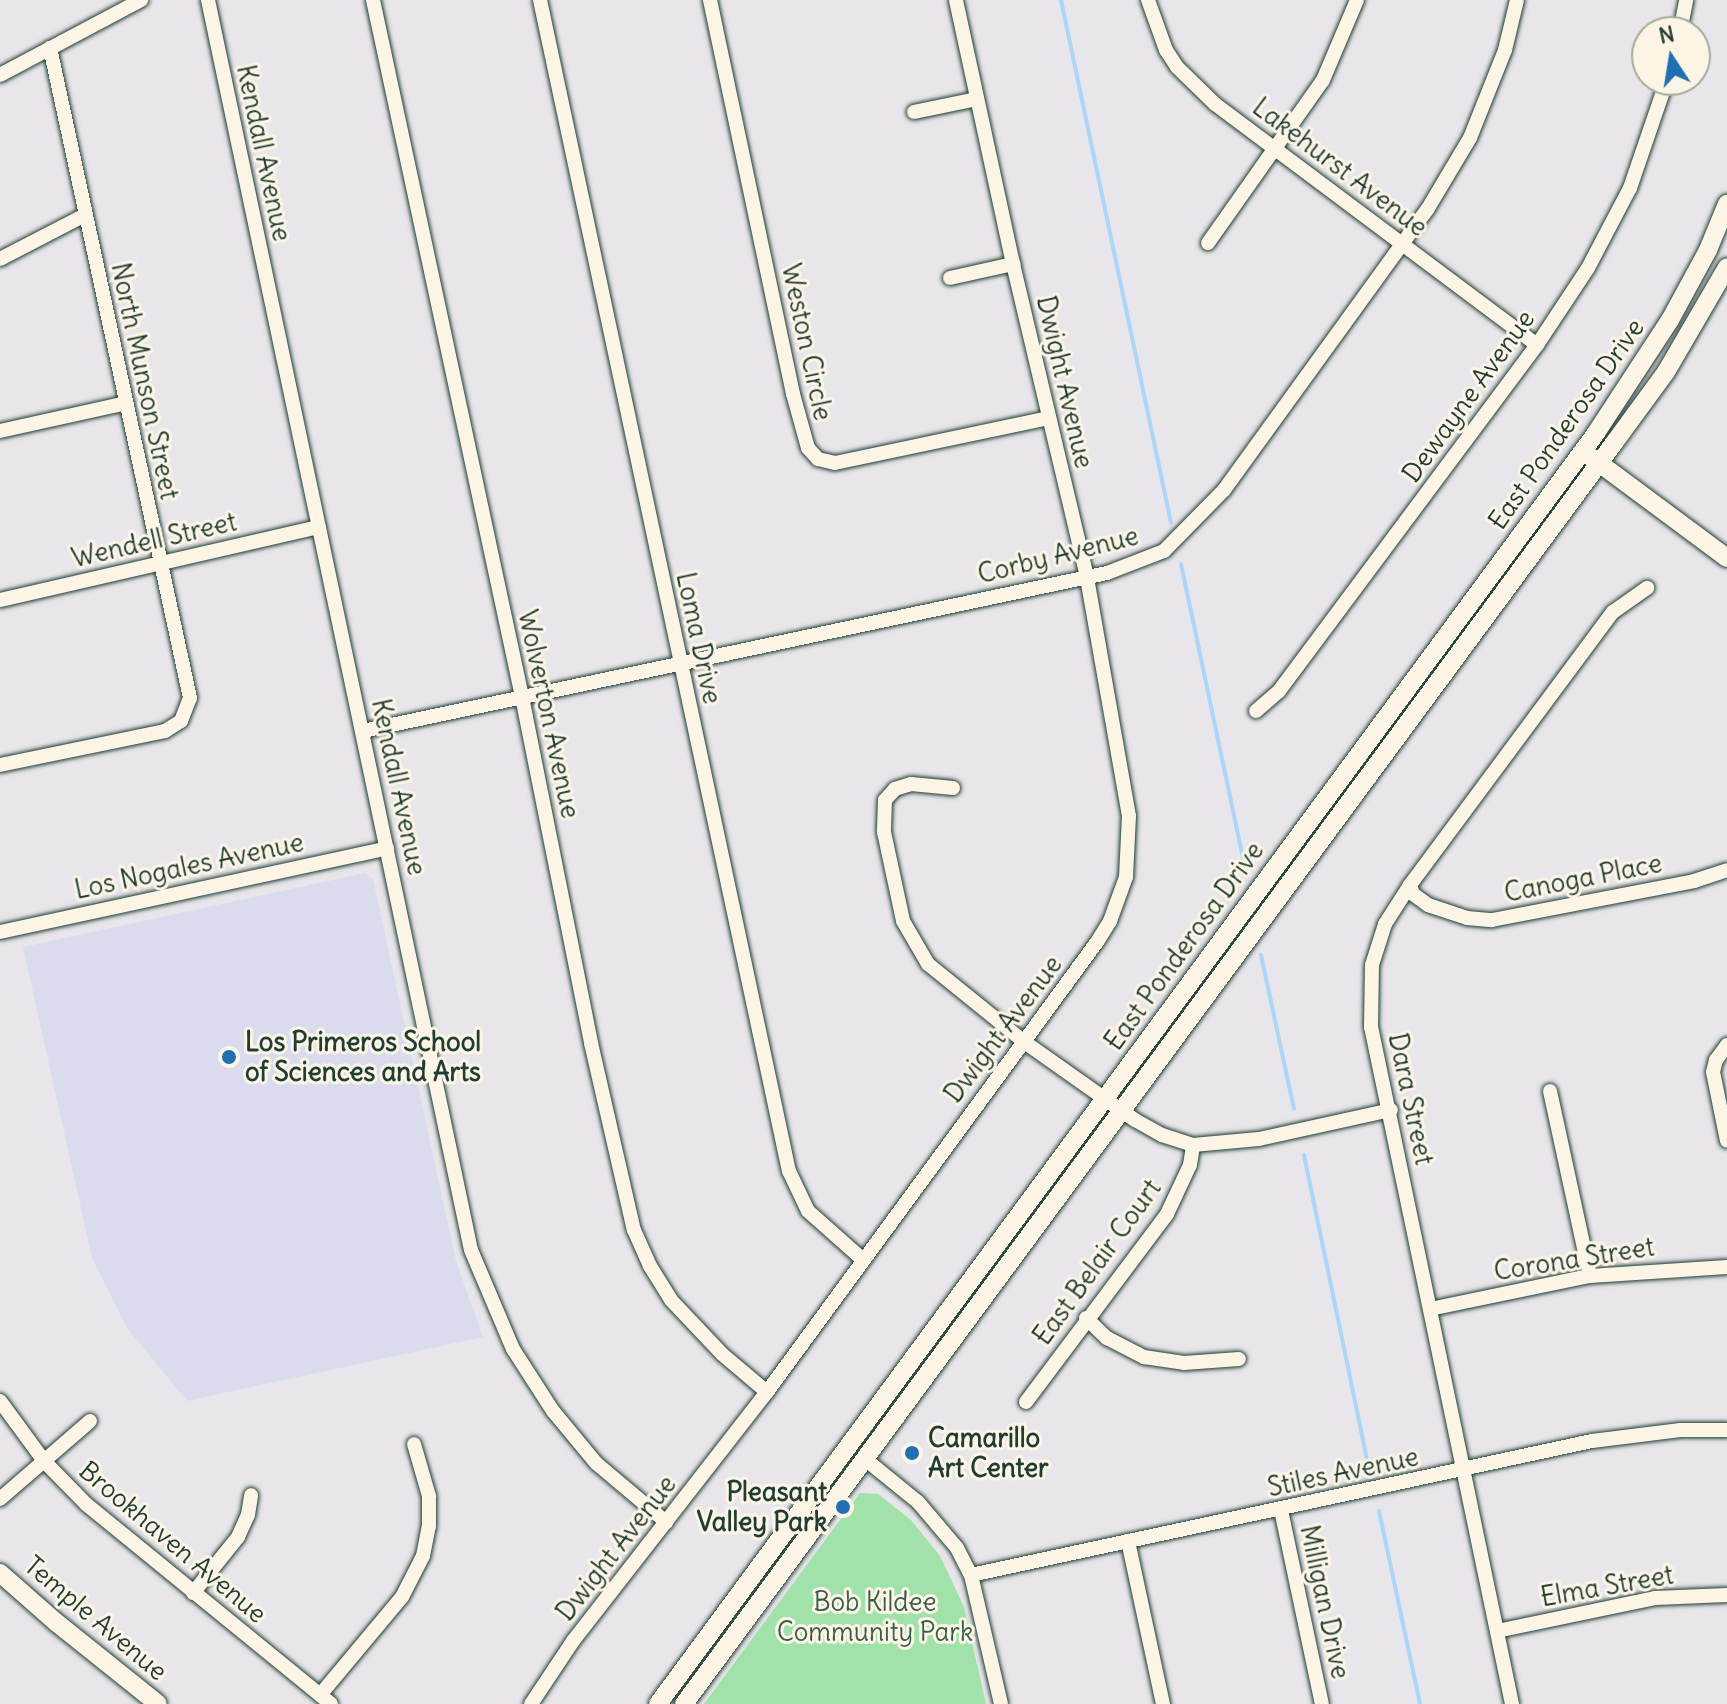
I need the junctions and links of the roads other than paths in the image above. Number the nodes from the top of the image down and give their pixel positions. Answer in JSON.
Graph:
{"nodes":[{"id":1,"x":141,"y":0,"type":"edge"},
{"id":2,"x":208,"y":0,"type":"edge"},
{"id":3,"x":373,"y":0,"type":"edge"},
{"id":4,"x":540,"y":0,"type":"edge"},
{"id":5,"x":710,"y":0,"type":"edge"},
{"id":6,"x":956,"y":0,"type":"edge"},
{"id":7,"x":1148,"y":0,"type":"edge"},
{"id":8,"x":1357,"y":0,"type":"edge"},
{"id":9,"x":1517,"y":0,"type":"edge"},
{"id":10,"x":50,"y":48,"type":"junction"},
{"id":11,"x":0,"y":75,"type":"edge"},
{"id":12,"x":1662,"y":96,"type":"edge"},
{"id":13,"x":977,"y":99,"type":"junction"},
{"id":14,"x":914,"y":112,"type":"dead end"},
{"id":15,"x":1275,"y":150,"type":"junction"},
{"id":16,"x":1727,"y":204,"type":"edge"},
{"id":17,"x":85,"y":215,"type":"junction"},
{"id":18,"x":1208,"y":243,"type":"dead end"},
{"id":19,"x":1404,"y":245,"type":"junction"},
{"id":20,"x":0,"y":259,"type":"edge"},
{"id":21,"x":1013,"y":264,"type":"junction"},
{"id":22,"x":1727,"y":267,"type":"edge"},
{"id":23,"x":950,"y":278,"type":"dead end"},
{"id":24,"x":1537,"y":345,"type":"junction"},
{"id":25,"x":126,"y":403,"type":"junction"},
{"id":26,"x":1049,"y":418,"type":"junction"},
{"id":27,"x":0,"y":431,"type":"edge"},
{"id":28,"x":1583,"y":451,"type":"junction"},
{"id":29,"x":1599,"y":463,"type":"junction"},
{"id":30,"x":319,"y":527,"type":"junction"},
{"id":31,"x":1727,"y":558,"type":"edge"},
{"id":32,"x":160,"y":565,"type":"junction"},
{"id":33,"x":1087,"y":577,"type":"junction"},
{"id":34,"x":1647,"y":588,"type":"dead end"},
{"id":35,"x":0,"y":600,"type":"edge"},
{"id":36,"x":680,"y":664,"type":"junction"},
{"id":37,"x":522,"y":697,"type":"junction"},
{"id":38,"x":1256,"y":711,"type":"dead end"},
{"id":39,"x":363,"y":731,"type":"junction"},
{"id":40,"x":0,"y":765,"type":"edge"},
{"id":41,"x":953,"y":788,"type":"dead end"},
{"id":42,"x":387,"y":848,"type":"junction"},
{"id":43,"x":1727,"y":870,"type":"edge"},
{"id":44,"x":1410,"y":885,"type":"junction"},
{"id":45,"x":0,"y":932,"type":"edge"},
{"id":46,"x":1023,"y":1041,"type":"junction"},
{"id":47,"x":1727,"y":1045,"type":"edge"},
{"id":48,"x":1550,"y":1091,"type":"dead end"},
{"id":49,"x":1104,"y":1098,"type":"junction"},
{"id":50,"x":1121,"y":1110,"type":"junction"},
{"id":51,"x":1391,"y":1110,"type":"junction"},
{"id":52,"x":1727,"y":1141,"type":"edge"},
{"id":53,"x":1193,"y":1145,"type":"junction"},
{"id":54,"x":862,"y":1259,"type":"junction"},
{"id":55,"x":1727,"y":1267,"type":"edge"},
{"id":56,"x":1590,"y":1276,"type":"junction"},
{"id":57,"x":1430,"y":1309,"type":"junction"},
{"id":58,"x":1086,"y":1318,"type":"junction"},
{"id":59,"x":1239,"y":1359,"type":"dead end"},
{"id":60,"x":767,"y":1392,"type":"junction"},
{"id":61,"x":0,"y":1401,"type":"edge"},
{"id":62,"x":1026,"y":1402,"type":"dead end"},
{"id":63,"x":90,"y":1421,"type":"dead end"},
{"id":64,"x":1727,"y":1430,"type":"edge"},
{"id":65,"x":414,"y":1444,"type":"dead end"},
{"id":66,"x":848,"y":1446,"type":"junction"},
{"id":67,"x":865,"y":1459,"type":"junction"},
{"id":68,"x":44,"y":1461,"type":"junction"},
{"id":69,"x":1463,"y":1471,"type":"junction"},
{"id":70,"x":251,"y":1495,"type":"dead end"},
{"id":71,"x":0,"y":1499,"type":"edge"},
{"id":72,"x":1281,"y":1510,"type":"junction"},
{"id":73,"x":666,"y":1522,"type":"junction"},
{"id":74,"x":1128,"y":1541,"type":"junction"},
{"id":75,"x":0,"y":1573,"type":"edge"},
{"id":76,"x":971,"y":1575,"type":"junction"},
{"id":77,"x":193,"y":1593,"type":"junction"},
{"id":78,"x":1727,"y":1595,"type":"edge"},
{"id":79,"x":1497,"y":1631,"type":"junction"},
{"id":80,"x":326,"y":1699,"type":"edge"},
{"id":81,"x":158,"y":1704,"type":"edge"},
{"id":82,"x":531,"y":1704,"type":"edge"},
{"id":83,"x":658,"y":1704,"type":"edge"},
{"id":84,"x":684,"y":1704,"type":"edge"},
{"id":85,"x":1001,"y":1704,"type":"edge"},
{"id":86,"x":1163,"y":1704,"type":"edge"},
{"id":87,"x":1322,"y":1704,"type":"edge"},
{"id":88,"x":1512,"y":1704,"type":"edge"}],
"edges":[{"from":1,"to":10,"type":"street"},
{"from":2,"to":30,"type":"street","name":"Kendall Avenue"},
{"from":3,"to":37,"type":"street","name":"Wolverton Avenue"},
{"from":4,"to":36,"type":"street","name":"Loma Drive"},
{"from":5,"to":26,"type":"street","name":"Weston Circle"},
{"from":6,"to":13,"type":"street","name":"Dwight Avenue"},
{"from":7,"to":15,"type":"street","name":"Lakehurst Avenue"},
{"from":8,"to":15,"type":"street"},
{"from":9,"to":19,"type":"street","name":"Corby Avenue"},
{"from":10,"to":11,"type":"street"},
{"from":10,"to":17,"type":"street","name":"North Munson Street"},
{"from":12,"to":24,"type":"street","name":"Dewayne Avenue"},
{"from":13,"to":14,"type":"street"},
{"from":13,"to":21,"type":"street","name":"Dwight Avenue"},
{"from":15,"to":18,"type":"street"},
{"from":15,"to":19,"type":"street","name":"Lakehurst Avenue"},
{"from":16,"to":28,"type":"main road","name":"East Ponderosa Drive"},
{"from":17,"to":20,"type":"street"},
{"from":17,"to":25,"type":"street","name":"North Munson Street"},
{"from":19,"to":24,"type":"street","name":"Lakehurst Avenue"},
{"from":19,"to":33,"type":"street","name":"Corby Avenue"},
{"from":21,"to":23,"type":"street"},
{"from":21,"to":26,"type":"street","name":"Dwight Avenue"},
{"from":22,"to":29,"type":"main road","name":"East Ponderosa Drive"},
{"from":24,"to":38,"type":"street","name":"Dewayne Avenue"},
{"from":25,"to":27,"type":"street"},
{"from":25,"to":32,"type":"street","name":"North Munson Street"},
{"from":26,"to":33,"type":"street","name":"Dwight Avenue"},
{"from":28,"to":29,"type":"main road"},
{"from":28,"to":49,"type":"main road","name":"East Ponderosa Drive"},
{"from":29,"to":31,"type":"main road"},
{"from":29,"to":50,"type":"main road","name":"East Ponderosa Drive"},
{"from":30,"to":32,"type":"street","name":"Wendell Street"},
{"from":30,"to":39,"type":"street","name":"Kendall Avenue"},
{"from":32,"to":35,"type":"street","name":"Wendell Street"},
{"from":32,"to":40,"type":"street","name":"North Munson Street"},
{"from":33,"to":36,"type":"street","name":"Corby Avenue"},
{"from":33,"to":46,"type":"street","name":"Dwight Avenue"},
{"from":34,"to":44,"type":"street","name":"Dara Street"},
{"from":36,"to":37,"type":"street","name":"Corby Avenue"},
{"from":36,"to":54,"type":"street","name":"Loma Drive"},
{"from":37,"to":39,"type":"street","name":"Corby Avenue"},
{"from":37,"to":60,"type":"street","name":"Wolverton Avenue"},
{"from":39,"to":42,"type":"street","name":"Kendall Avenue"},
{"from":41,"to":46,"type":"street"},
{"from":42,"to":45,"type":"street","name":"Los Nogales Avenue"},
{"from":42,"to":73,"type":"street","name":"Kendall Avenue"},
{"from":43,"to":44,"type":"street","name":"Canoga Place"},
{"from":44,"to":51,"type":"street","name":"Dara Street"},
{"from":46,"to":49,"type":"street"},
{"from":46,"to":54,"type":"street","name":"Dwight Avenue"},
{"from":47,"to":52,"type":"street"},
{"from":48,"to":56,"type":"street"},
{"from":49,"to":50,"type":"street"},
{"from":49,"to":66,"type":"main road","name":"East Ponderosa Drive"},
{"from":50,"to":53,"type":"street"},
{"from":50,"to":67,"type":"main road","name":"East Ponderosa Drive"},
{"from":51,"to":53,"type":"street"},
{"from":51,"to":57,"type":"street","name":"Dara Street"},
{"from":53,"to":58,"type":"street","name":"East Belair Court"},
{"from":54,"to":60,"type":"street","name":"Dwight Avenue"},
{"from":55,"to":56,"type":"street","name":"Corona Street"},
{"from":56,"to":57,"type":"street","name":"Corona Street"},
{"from":57,"to":69,"type":"street","name":"Dara Street"},
{"from":58,"to":59,"type":"street"},
{"from":58,"to":62,"type":"street","name":"East Belair Court"},
{"from":60,"to":73,"type":"street","name":"Dwight Avenue"},
{"from":61,"to":68,"type":"street","name":"Brookhaven Avenue"},
{"from":63,"to":68,"type":"street"},
{"from":64,"to":69,"type":"street","name":"Stiles Avenue"},
{"from":65,"to":80,"type":"street"},
{"from":66,"to":67,"type":"main road"},
{"from":66,"to":83,"type":"main road","name":"East Ponderosa Drive"},
{"from":67,"to":76,"type":"street"},
{"from":67,"to":84,"type":"main road","name":"East Ponderosa Drive"},
{"from":68,"to":71,"type":"street"},
{"from":68,"to":77,"type":"street","name":"Brookhaven Avenue"},
{"from":69,"to":72,"type":"street","name":"Stiles Avenue"},
{"from":69,"to":79,"type":"street","name":"Dara Street"},
{"from":70,"to":77,"type":"street"},
{"from":72,"to":74,"type":"street","name":"Stiles Avenue"},
{"from":72,"to":87,"type":"street","name":"Milligan Drive"},
{"from":73,"to":82,"type":"street","name":"Dwight Avenue"},
{"from":74,"to":76,"type":"street","name":"Stiles Avenue"},
{"from":74,"to":86,"type":"street"},
{"from":75,"to":81,"type":"main road","name":"Temple Avenue"},
{"from":76,"to":85,"type":"street"},
{"from":77,"to":80,"type":"street","name":"Brookhaven Avenue"},
{"from":78,"to":79,"type":"street","name":"Elma Street"},
{"from":79,"to":88,"type":"street","name":"Dara Street"}]}
